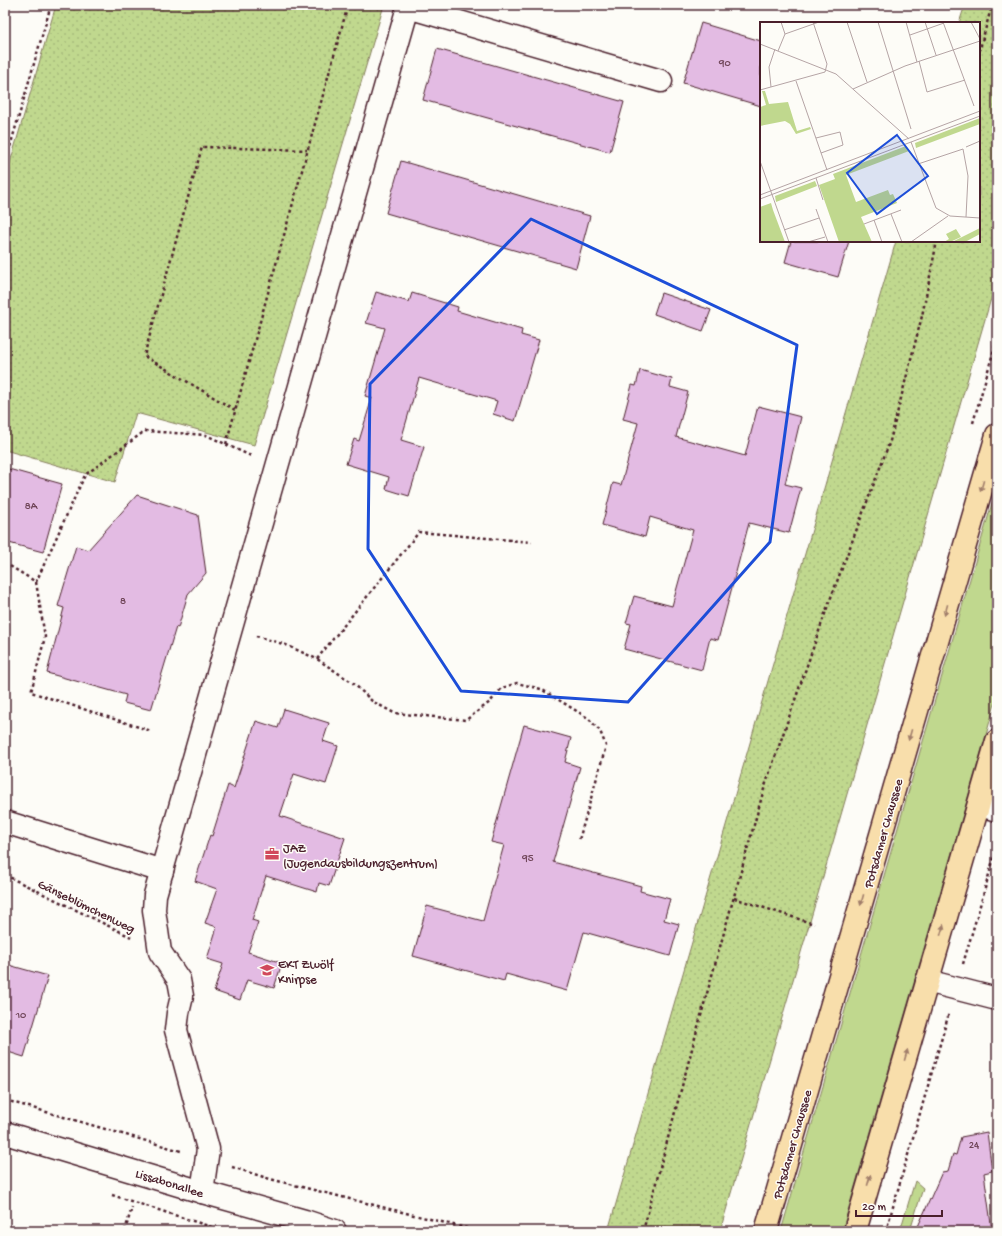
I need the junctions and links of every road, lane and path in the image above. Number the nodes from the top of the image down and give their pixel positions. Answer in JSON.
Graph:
{"nodes":[{"id":1,"x":51,"y":5,"type":"edge"},
{"id":2,"x":348,"y":5,"type":"edge"},
{"id":3,"x":992,"y":5,"type":"edge"},
{"id":4,"x":980,"y":48,"type":"edge"},
{"id":5,"x":661,"y":81,"type":"dead end"},
{"id":6,"x":308,"y":150,"type":"junction"},
{"id":7,"x":5,"y":164,"type":"edge"},
{"id":8,"x":937,"y":242,"type":"edge"},
{"id":9,"x":235,"y":410,"type":"junction"},
{"id":10,"x":997,"y":435,"type":"edge"},
{"id":11,"x":226,"y":444,"type":"junction"},
{"id":12,"x":278,"y":467,"type":"junction"},
{"id":13,"x":532,"y":542,"type":"dead end"},
{"id":14,"x":5,"y":563,"type":"edge"},
{"id":15,"x":36,"y":582,"type":"junction"},
{"id":16,"x":231,"y":629,"type":"junction"},
{"id":17,"x":317,"y":659,"type":"junction"},
{"id":18,"x":151,"y":731,"type":"dead end"},
{"id":19,"x":997,"y":741,"type":"edge"},
{"id":20,"x":988,"y":807,"type":"edge"},
{"id":21,"x":5,"y":822,"type":"edge"},
{"id":22,"x":579,"y":840,"type":"dead end"},
{"id":23,"x":997,"y":847,"type":"edge"},
{"id":24,"x":162,"y":871,"type":"junction"},
{"id":25,"x":5,"y":875,"type":"edge"},
{"id":26,"x":734,"y":898,"type":"junction"},
{"id":27,"x":814,"y":924,"type":"dead end"},
{"id":28,"x":160,"y":952,"type":"junction"},
{"id":29,"x":927,"y":981,"type":"junction"},
{"id":30,"x":956,"y":988,"type":"junction"},
{"id":31,"x":997,"y":999,"type":"edge"},
{"id":32,"x":5,"y":1100,"type":"edge"},
{"id":33,"x":5,"y":1133,"type":"edge"},
{"id":34,"x":186,"y":1153,"type":"dead end"},
{"id":35,"x":235,"y":1168,"type":"dead end"},
{"id":36,"x":106,"y":1192,"type":"dead end"},
{"id":37,"x":202,"y":1192,"type":"junction"},
{"id":38,"x":132,"y":1208,"type":"dead end"},
{"id":39,"x":303,"y":1226,"type":"edge"},
{"id":40,"x":125,"y":1231,"type":"edge"},
{"id":41,"x":224,"y":1231,"type":"edge"},
{"id":42,"x":335,"y":1231,"type":"edge"},
{"id":43,"x":478,"y":1231,"type":"edge"},
{"id":44,"x":643,"y":1231,"type":"edge"},
{"id":45,"x":766,"y":1231,"type":"edge"},
{"id":46,"x":855,"y":1231,"type":"edge"},
{"id":47,"x":886,"y":1231,"type":"edge"}],
"edges":[{"from":1,"to":7,"type":"path"},
{"from":2,"to":6,"type":"path"},
{"from":3,"to":4,"type":"path"},
{"from":5,"to":12,"type":"street"},
{"from":6,"to":9,"type":"path"},
{"from":6,"to":9,"type":"path"},
{"from":8,"to":26,"type":"path"},
{"from":9,"to":11,"type":"path"},
{"from":10,"to":45,"type":"main road","name":"Potsdamer Chaussee","one_way":true},
{"from":11,"to":12,"type":"path"},
{"from":11,"to":15,"type":"path"},
{"from":12,"to":16,"type":"street"},
{"from":13,"to":17,"type":"path"},
{"from":14,"to":15,"type":"path"},
{"from":15,"to":18,"type":"path"},
{"from":16,"to":17,"type":"path"},
{"from":16,"to":24,"type":"street"},
{"from":17,"to":22,"type":"path"},
{"from":19,"to":20,"type":"main road"},
{"from":29,"to":20,"type":"main road","one_way":true},
{"from":21,"to":24,"type":"street"},
{"from":23,"to":30,"type":"path"},
{"from":24,"to":28,"type":"street"},
{"from":25,"to":28,"type":"path","name":"Gänseblümchenweg"},
{"from":26,"to":27,"type":"path"},
{"from":26,"to":44,"type":"path"},
{"from":28,"to":37,"type":"street"},
{"from":29,"to":30,"type":"street"},
{"from":46,"to":29,"type":"main road","one_way":true},
{"from":30,"to":31,"type":"street"},
{"from":30,"to":47,"type":"path"},
{"from":32,"to":34,"type":"path"},
{"from":33,"to":37,"type":"street","name":"Lissabonallee"},
{"from":35,"to":43,"type":"path"},
{"from":36,"to":41,"type":"path"},
{"from":37,"to":39,"type":"street","name":"Lissabonallee"},
{"from":38,"to":40,"type":"path"},
{"from":39,"to":42,"type":"street","name":"Lissabonallee"}]}
